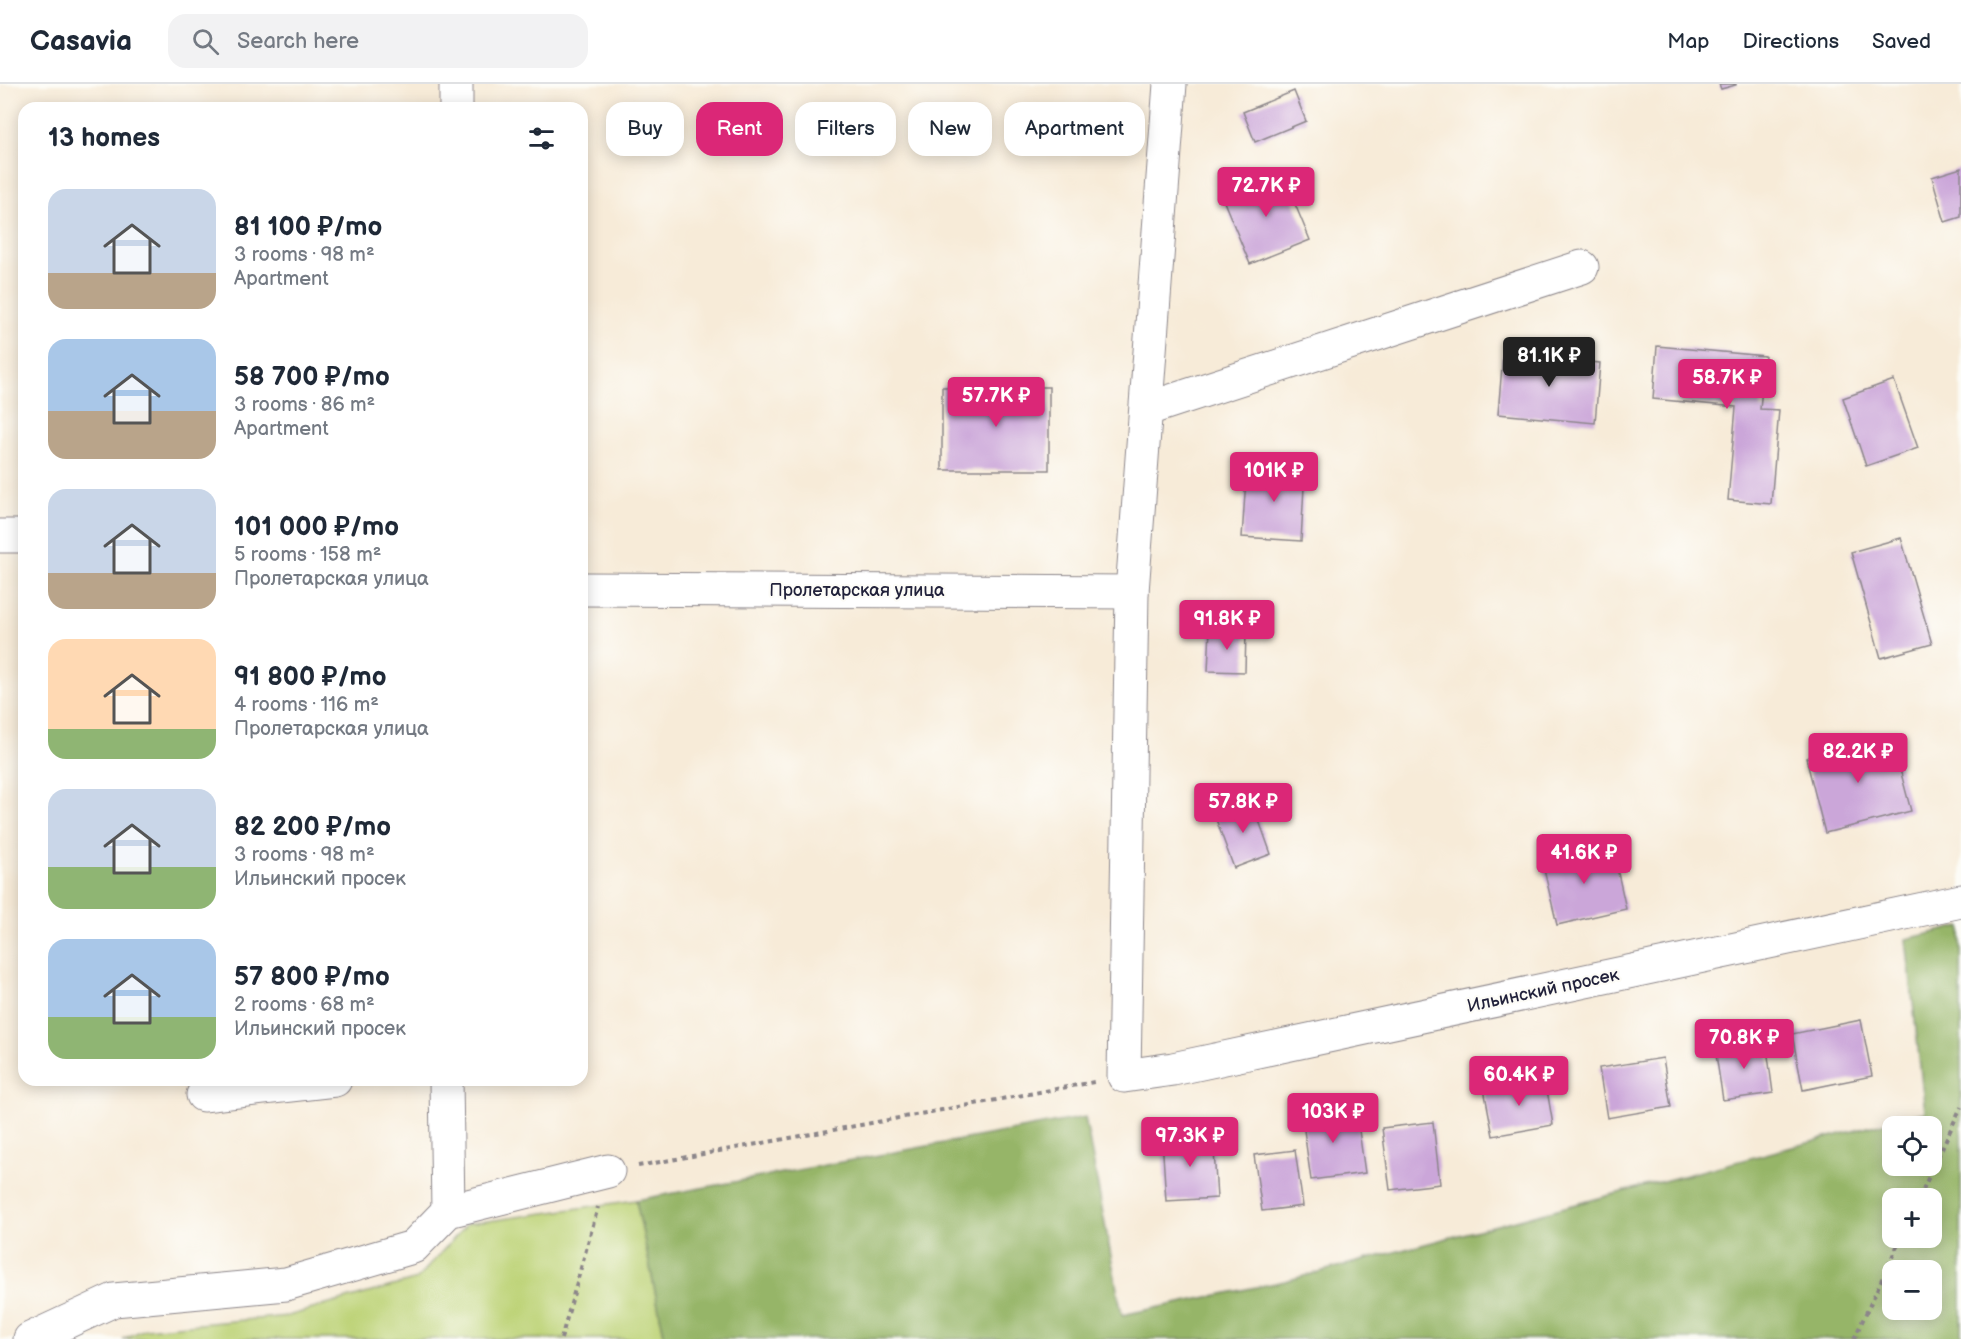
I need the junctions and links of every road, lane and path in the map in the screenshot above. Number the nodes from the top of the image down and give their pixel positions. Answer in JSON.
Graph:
{"nodes":[{"id":1,"x":456,"y":84,"type":"edge"},
{"id":2,"x":1170,"y":84,"type":"edge"},
{"id":3,"x":456,"y":102,"type":"edge"},
{"id":4,"x":1582,"y":267,"type":"dead end"},
{"id":5,"x":1146,"y":409,"type":"junction"},
{"id":6,"x":0,"y":536,"type":"edge"},
{"id":7,"x":18,"y":536,"type":"edge"},
{"id":8,"x":588,"y":589,"type":"edge"},
{"id":9,"x":1132,"y":592,"type":"junction"},
{"id":10,"x":1961,"y":901,"type":"edge"},
{"id":11,"x":1125,"y":1076,"type":"junction"},
{"id":12,"x":282,"y":1086,"type":"edge"},
{"id":13,"x":446,"y":1086,"type":"edge"},
{"id":14,"x":203,"y":1095,"type":"dead end"},
{"id":15,"x":1961,"y":1107,"type":"edge"},
{"id":16,"x":608,"y":1171,"type":"junction"},
{"id":17,"x":1924,"y":1188,"type":"edge"},
{"id":18,"x":448,"y":1211,"type":"junction"},
{"id":19,"x":1896,"y":1248,"type":"edge"},
{"id":20,"x":43,"y":1336,"type":"edge"},
{"id":21,"x":561,"y":1339,"type":"edge"},
{"id":22,"x":1854,"y":1339,"type":"edge"}],
"edges":[{"from":1,"to":3,"type":"street"},
{"from":2,"to":5,"type":"street"},
{"from":4,"to":5,"type":"street"},
{"from":5,"to":9,"type":"street"},
{"from":6,"to":7,"type":"street"},
{"from":8,"to":9,"type":"street","name":"Пролетарская улица"},
{"from":9,"to":11,"type":"street"},
{"from":10,"to":11,"type":"street","name":"Ильинский просек"},
{"from":11,"to":16,"type":"path"},
{"from":12,"to":14,"type":"street"},
{"from":13,"to":18,"type":"street"},
{"from":15,"to":17,"type":"path"},
{"from":16,"to":18,"type":"street"},
{"from":16,"to":21,"type":"path"},
{"from":18,"to":20,"type":"street"},
{"from":19,"to":22,"type":"path"}]}
